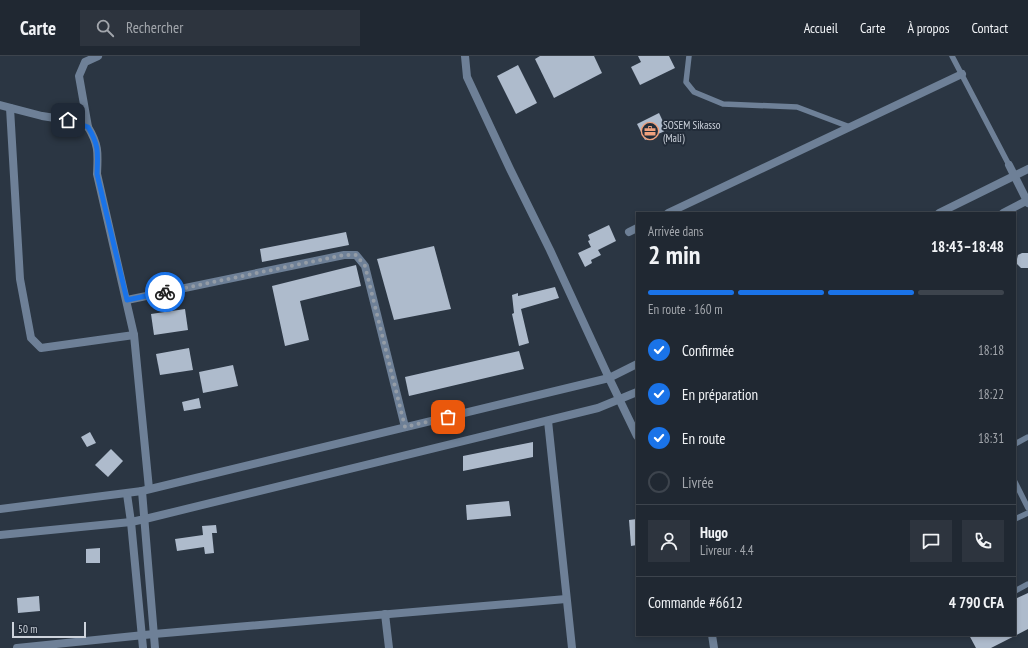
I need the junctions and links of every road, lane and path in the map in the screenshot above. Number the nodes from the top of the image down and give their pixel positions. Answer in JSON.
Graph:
{"nodes":[{"id":1,"x":98,"y":56,"type":"edge"},
{"id":2,"x":465,"y":56,"type":"edge"},
{"id":3,"x":689,"y":56,"type":"edge"},
{"id":4,"x":952,"y":56,"type":"edge"},
{"id":5,"x":962,"y":74,"type":"junction"},
{"id":6,"x":0,"y":105,"type":"edge"},
{"id":7,"x":10,"y":108,"type":"junction"},
{"id":8,"x":88,"y":127,"type":"junction"},
{"id":9,"x":850,"y":127,"type":"junction"},
{"id":10,"x":1009,"y":165,"type":"joint"},
{"id":11,"x":1028,"y":169,"type":"edge"},
{"id":12,"x":1014,"y":176,"type":"junction"},
{"id":13,"x":1028,"y":201,"type":"edge"},
{"id":14,"x":670,"y":212,"type":"edge"},
{"id":15,"x":941,"y":212,"type":"edge"},
{"id":16,"x":1005,"y":212,"type":"edge"},
{"id":17,"x":636,"y":228,"type":"edge"},
{"id":18,"x":629,"y":232,"type":"dead end"},
{"id":19,"x":127,"y":300,"type":"junction"},
{"id":20,"x":134,"y":335,"type":"junction"},
{"id":21,"x":636,"y":364,"type":"edge"},
{"id":22,"x":608,"y":378,"type":"junction"},
{"id":23,"x":636,"y":392,"type":"edge"},
{"id":24,"x":619,"y":400,"type":"junction"},
{"id":25,"x":548,"y":421,"type":"junction"},
{"id":26,"x":405,"y":427,"type":"junction"},
{"id":27,"x":636,"y":434,"type":"edge"},
{"id":28,"x":1028,"y":438,"type":"edge"},
{"id":29,"x":1016,"y":444,"type":"edge"},
{"id":30,"x":1016,"y":484,"type":"edge"},
{"id":31,"x":146,"y":490,"type":"junction"},
{"id":32,"x":127,"y":494,"type":"junction"},
{"id":33,"x":1028,"y":508,"type":"edge"},
{"id":34,"x":0,"y":509,"type":"edge"},
{"id":35,"x":1028,"y":513,"type":"edge"},
{"id":36,"x":145,"y":519,"type":"junction"},
{"id":37,"x":1016,"y":519,"type":"edge"},
{"id":38,"x":131,"y":522,"type":"junction"},
{"id":39,"x":0,"y":535,"type":"edge"},
{"id":40,"x":1028,"y":584,"type":"edge"},
{"id":41,"x":1016,"y":590,"type":"edge"},
{"id":42,"x":566,"y":599,"type":"junction"},
{"id":43,"x":386,"y":614,"type":"junction"},
{"id":44,"x":154,"y":634,"type":"junction"},
{"id":45,"x":142,"y":636,"type":"junction"},
{"id":46,"x":712,"y":636,"type":"edge"},
{"id":47,"x":17,"y":648,"type":"edge"},
{"id":48,"x":143,"y":648,"type":"edge"},
{"id":49,"x":155,"y":648,"type":"edge"},
{"id":50,"x":388,"y":648,"type":"edge"},
{"id":51,"x":572,"y":648,"type":"edge"},
{"id":52,"x":714,"y":648,"type":"edge"}],
"edges":[{"from":1,"to":8,"type":"street"},
{"from":2,"to":22,"type":"street"},
{"from":3,"to":9,"type":"lane"},
{"from":4,"to":5,"type":"lane"},
{"from":5,"to":9,"type":"street"},
{"from":5,"to":10,"type":"lane"},
{"from":6,"to":7,"type":"street"},
{"from":7,"to":8,"type":"street"},
{"from":7,"to":20,"type":"street"},
{"from":8,"to":19,"type":"street"},
{"from":9,"to":14,"type":"street"},
{"from":10,"to":12,"type":"street"},
{"from":11,"to":12,"type":"street"},
{"from":12,"to":13,"type":"street"},
{"from":12,"to":15,"type":"street"},
{"from":13,"to":16,"type":"street"},
{"from":17,"to":18,"type":"street"},
{"from":19,"to":20,"type":"street"},
{"from":19,"to":26,"type":"street"},
{"from":20,"to":31,"type":"street"},
{"from":21,"to":22,"type":"street"},
{"from":22,"to":24,"type":"street"},
{"from":22,"to":26,"type":"street"},
{"from":23,"to":24,"type":"street"},
{"from":24,"to":25,"type":"street"},
{"from":24,"to":27,"type":"street"},
{"from":25,"to":36,"type":"street"},
{"from":25,"to":42,"type":"street"},
{"from":26,"to":31,"type":"street"},
{"from":28,"to":29,"type":"lane"},
{"from":30,"to":33,"type":"lane"},
{"from":31,"to":32,"type":"street"},
{"from":31,"to":36,"type":"street"},
{"from":32,"to":34,"type":"street"},
{"from":32,"to":38,"type":"street"},
{"from":35,"to":37,"type":"lane"},
{"from":36,"to":38,"type":"street"},
{"from":36,"to":44,"type":"street"},
{"from":38,"to":39,"type":"street"},
{"from":38,"to":45,"type":"street"},
{"from":40,"to":41,"type":"lane"},
{"from":42,"to":43,"type":"street"},
{"from":42,"to":51,"type":"street"},
{"from":43,"to":44,"type":"street"},
{"from":43,"to":50,"type":"street"},
{"from":44,"to":45,"type":"street"},
{"from":44,"to":49,"type":"street"},
{"from":45,"to":47,"type":"street"},
{"from":45,"to":48,"type":"street"},
{"from":46,"to":52,"type":"street"}]}
